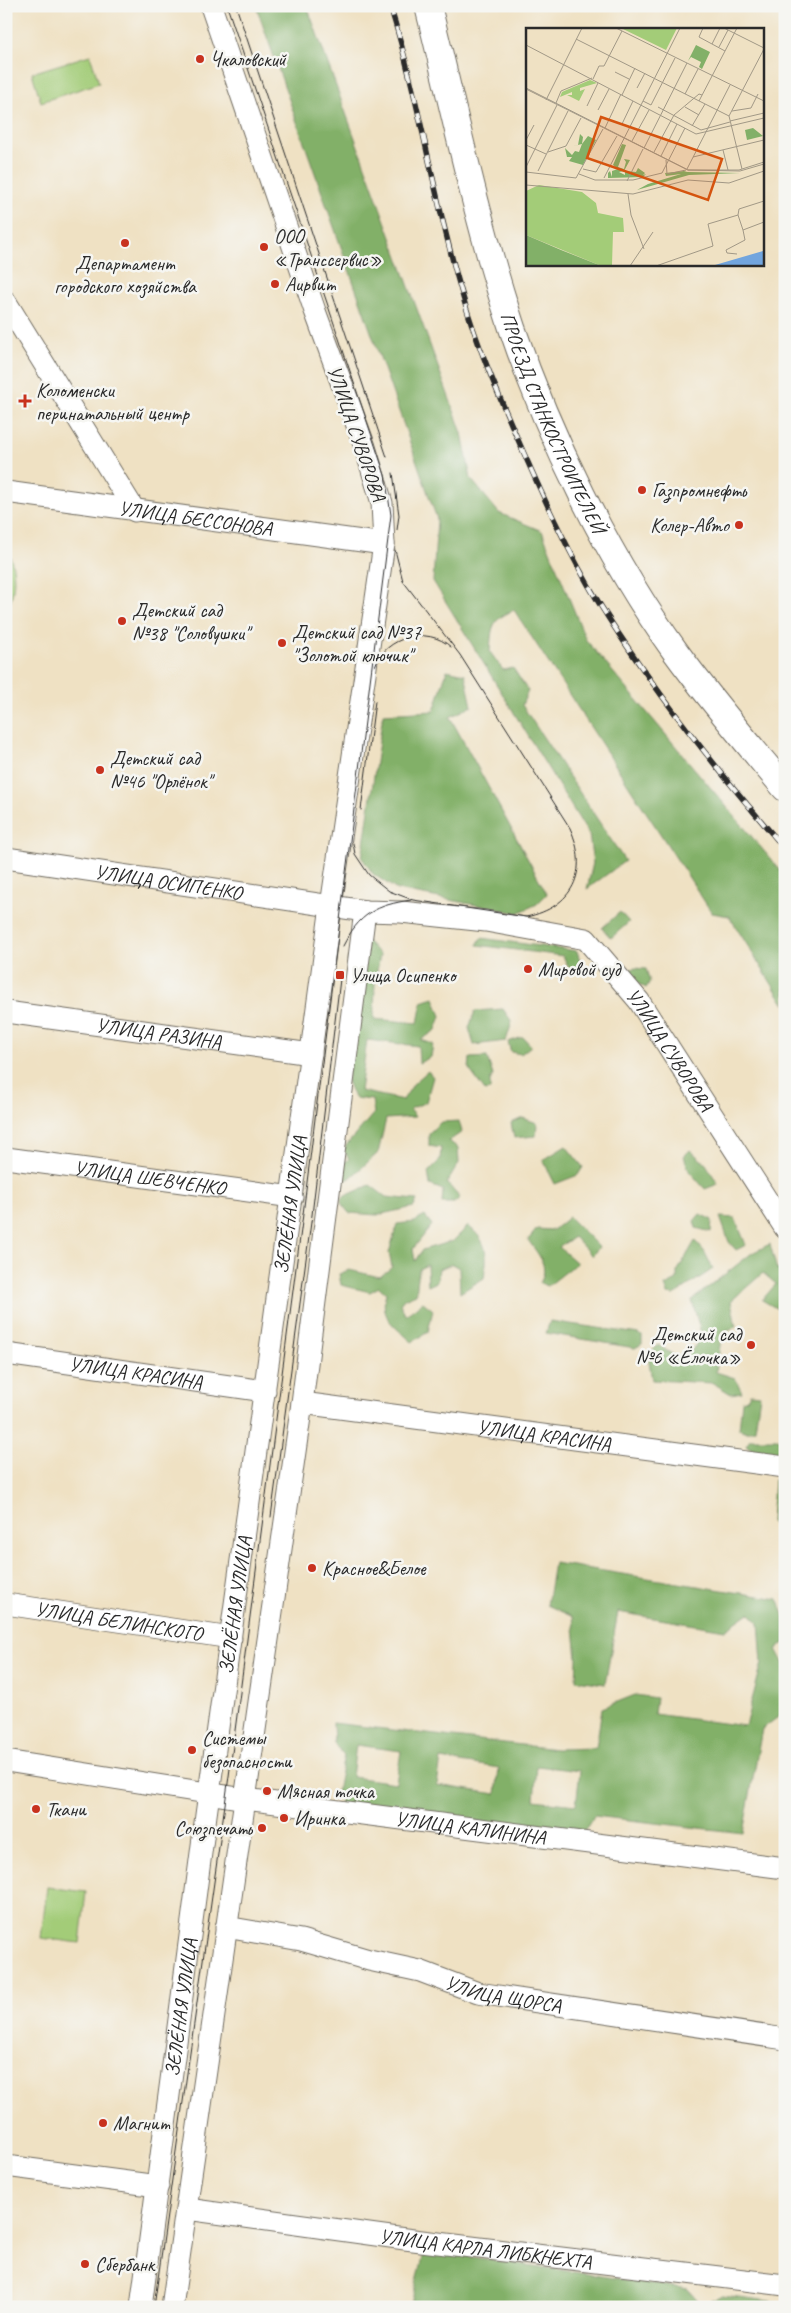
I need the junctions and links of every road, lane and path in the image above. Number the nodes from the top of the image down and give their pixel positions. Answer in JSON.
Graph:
{"nodes":[{"id":1,"x":211,"y":6,"type":"edge"},
{"id":2,"x":428,"y":6,"type":"edge"},
{"id":3,"x":6,"y":302,"type":"edge"},
{"id":4,"x":6,"y":492,"type":"edge"},
{"id":5,"x":135,"y":512,"type":"junction"},
{"id":6,"x":384,"y":544,"type":"junction"},
{"id":7,"x":785,"y":788,"type":"edge"},
{"id":8,"x":6,"y":858,"type":"edge"},
{"id":9,"x":331,"y":906,"type":"junction"},
{"id":10,"x":366,"y":911,"type":"junction"},
{"id":11,"x":6,"y":1012,"type":"edge"},
{"id":12,"x":311,"y":1054,"type":"junction"},
{"id":13,"x":6,"y":1158,"type":"edge"},
{"id":14,"x":292,"y":1198,"type":"junction"},
{"id":15,"x":785,"y":1228,"type":"edge"},
{"id":16,"x":6,"y":1354,"type":"edge"},
{"id":17,"x":265,"y":1392,"type":"junction"},
{"id":18,"x":302,"y":1403,"type":"junction"},
{"id":19,"x":785,"y":1467,"type":"edge"},
{"id":20,"x":6,"y":1604,"type":"edge"},
{"id":21,"x":231,"y":1638,"type":"junction"},
{"id":22,"x":6,"y":1761,"type":"edge"},
{"id":23,"x":209,"y":1792,"type":"junction"},
{"id":24,"x":245,"y":1799,"type":"junction"},
{"id":25,"x":785,"y":1868,"type":"edge"},
{"id":26,"x":226,"y":1927,"type":"junction"},
{"id":27,"x":785,"y":2039,"type":"edge"},
{"id":28,"x":6,"y":2166,"type":"edge"},
{"id":29,"x":158,"y":2186,"type":"junction"},
{"id":30,"x":187,"y":2209,"type":"junction"},
{"id":31,"x":785,"y":2285,"type":"edge"},
{"id":32,"x":141,"y":2307,"type":"edge"},
{"id":33,"x":172,"y":2307,"type":"edge"}],
"edges":[{"from":1,"to":6,"type":"street","name":"УЛИЦА СУВОРОВА"},
{"from":2,"to":7,"type":"main road","name":"ПРОЕЗД СТАНКОСТРОИТЕЛЕЙ"},
{"from":3,"to":5,"type":"street"},
{"from":4,"to":5,"type":"street","name":"УЛИЦА БЕССОНОВА"},
{"from":5,"to":6,"type":"street","name":"УЛИЦА БЕССОНОВА"},
{"from":6,"to":9,"type":"street","name":"УЛИЦА СУВОРОВА"},
{"from":8,"to":9,"type":"street","name":"УЛИЦА ОСИПЕНКО"},
{"from":9,"to":10,"type":"street","name":"УЛИЦА ОСИПЕНКО"},
{"from":9,"to":12,"type":"street","name":"ЗЕЛЁНАЯ УЛИЦА"},
{"from":10,"to":15,"type":"street","name":"УЛИЦА СУВОРОВА"},
{"from":10,"to":18,"type":"street","name":"ЗЕЛЁНАЯ УЛИЦА"},
{"from":11,"to":12,"type":"street","name":"УЛИЦА РАЗИНА"},
{"from":12,"to":14,"type":"street","name":"ЗЕЛЁНАЯ УЛИЦА"},
{"from":13,"to":14,"type":"street","name":"УЛИЦА ШЕВЧЕНКО"},
{"from":14,"to":17,"type":"street","name":"ЗЕЛЁНАЯ УЛИЦА"},
{"from":16,"to":17,"type":"street","name":"УЛИЦА КРАСИНА"},
{"from":17,"to":21,"type":"street","name":"ЗЕЛЁНАЯ УЛИЦА"},
{"from":18,"to":19,"type":"street","name":"УЛИЦА КРАСИНА"},
{"from":18,"to":24,"type":"street","name":"ЗЕЛЁНАЯ УЛИЦА"},
{"from":20,"to":21,"type":"street","name":"УЛИЦА БЕЛИНСКОГО"},
{"from":21,"to":23,"type":"street","name":"ЗЕЛЁНАЯ УЛИЦА"},
{"from":22,"to":23,"type":"street","name":"УЛИЦА КАЛИНИНА"},
{"from":23,"to":24,"type":"street","name":"УЛИЦА КАЛИНИНА"},
{"from":23,"to":29,"type":"street","name":"ЗЕЛЁНАЯ УЛИЦА"},
{"from":24,"to":25,"type":"street","name":"УЛИЦА КАЛИНИНА"},
{"from":24,"to":26,"type":"street","name":"ЗЕЛЁНАЯ УЛИЦА"},
{"from":26,"to":27,"type":"street","name":"УЛИЦА ЩОРСА"},
{"from":26,"to":30,"type":"street","name":"ЗЕЛЁНАЯ УЛИЦА"},
{"from":28,"to":29,"type":"street"},
{"from":29,"to":32,"type":"street","name":"ЗЕЛЁНАЯ УЛИЦА"},
{"from":30,"to":31,"type":"street","name":"УЛИЦА КАРЛА ЛИБКНЕХТА"},
{"from":30,"to":33,"type":"street","name":"ЗЕЛЁНАЯ УЛИЦА"}]}
